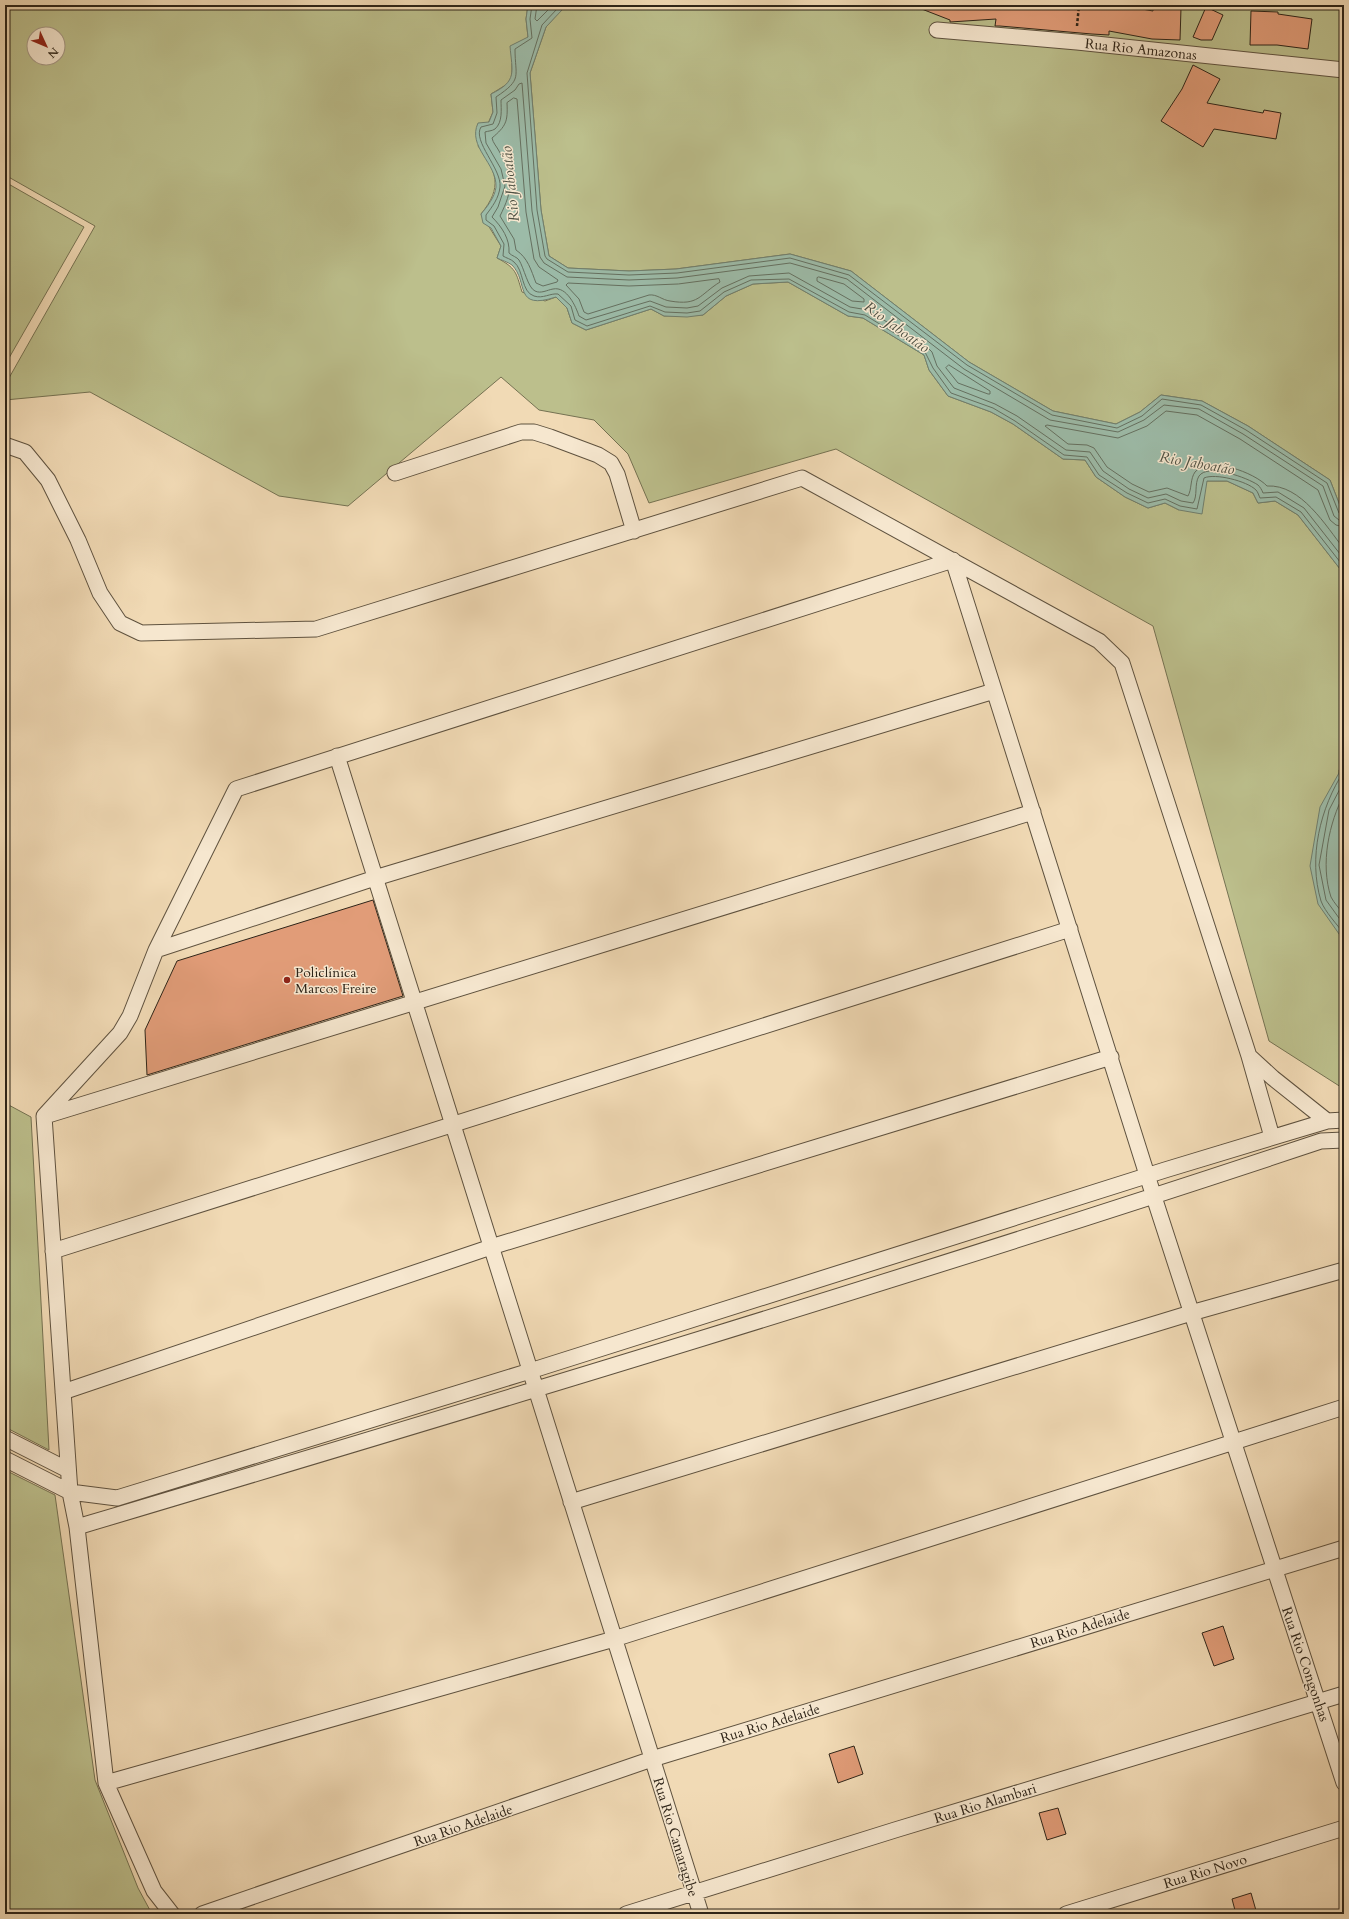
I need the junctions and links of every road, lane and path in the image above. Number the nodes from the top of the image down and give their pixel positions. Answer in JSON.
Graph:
{"nodes":[{"id":1,"x":1079,"y":5,"type":"edge"},
{"id":2,"x":937,"y":30,"type":"dead end"},
{"id":3,"x":1077,"y":42,"type":"junction"},
{"id":4,"x":1344,"y":70,"type":"edge"},
{"id":5,"x":5,"y":445,"type":"edge"},
{"id":6,"x":395,"y":473,"type":"dead end"},
{"id":7,"x":634,"y":531,"type":"junction"},
{"id":8,"x":953,"y":560,"type":"junction"},
{"id":9,"x":994,"y":691,"type":"junction"},
{"id":10,"x":337,"y":756,"type":"junction"},
{"id":11,"x":1033,"y":812,"type":"junction"},
{"id":12,"x":375,"y":878,"type":"junction"},
{"id":13,"x":1070,"y":929,"type":"junction"},
{"id":14,"x":156,"y":950,"type":"junction"},
{"id":15,"x":414,"y":1002,"type":"junction"},
{"id":16,"x":1249,"y":1056,"type":"junction"},
{"id":17,"x":1111,"y":1057,"type":"junction"},
{"id":18,"x":44,"y":1116,"type":"junction"},
{"id":19,"x":1344,"y":1120,"type":"edge"},
{"id":20,"x":1327,"y":1121,"type":"junction"},
{"id":21,"x":453,"y":1125,"type":"junction"},
{"id":22,"x":1272,"y":1137,"type":"junction"},
{"id":23,"x":1344,"y":1140,"type":"edge"},
{"id":24,"x":1148,"y":1175,"type":"junction"},
{"id":25,"x":1154,"y":1196,"type":"junction"},
{"id":26,"x":491,"y":1247,"type":"junction"},
{"id":27,"x":53,"y":1251,"type":"junction"},
{"id":28,"x":1344,"y":1270,"type":"edge"},
{"id":29,"x":1191,"y":1313,"type":"junction"},
{"id":30,"x":530,"y":1371,"type":"junction"},
{"id":31,"x":536,"y":1390,"type":"junction"},
{"id":32,"x":63,"y":1392,"type":"junction"},
{"id":33,"x":1344,"y":1407,"type":"edge"},
{"id":34,"x":5,"y":1438,"type":"edge"},
{"id":35,"x":1233,"y":1441,"type":"junction"},
{"id":36,"x":5,"y":1459,"type":"edge"},
{"id":37,"x":68,"y":1470,"type":"junction"},
{"id":38,"x":70,"y":1492,"type":"junction"},
{"id":39,"x":571,"y":1502,"type":"junction"},
{"id":40,"x":76,"y":1528,"type":"junction"},
{"id":41,"x":1344,"y":1548,"type":"edge"},
{"id":42,"x":1274,"y":1569,"type":"junction"},
{"id":43,"x":614,"y":1639,"type":"junction"},
{"id":44,"x":1344,"y":1694,"type":"edge"},
{"id":45,"x":1319,"y":1702,"type":"junction"},
{"id":46,"x":652,"y":1760,"type":"junction"},
{"id":47,"x":106,"y":1783,"type":"junction"},
{"id":48,"x":1344,"y":1783,"type":"edge"},
{"id":49,"x":1344,"y":1828,"type":"edge"},
{"id":50,"x":694,"y":1893,"type":"junction"},
{"id":51,"x":172,"y":1914,"type":"edge"},
{"id":52,"x":202,"y":1914,"type":"edge"},
{"id":53,"x":626,"y":1914,"type":"edge"},
{"id":54,"x":701,"y":1914,"type":"edge"},
{"id":55,"x":1066,"y":1914,"type":"edge"}],
"edges":[{"from":1,"to":3,"type":"path"},
{"from":2,"to":3,"type":"street","name":"Rua Rio Amazonas"},
{"from":3,"to":4,"type":"street","name":"Rua Rio Amazonas"},
{"from":5,"to":7,"type":"street"},
{"from":6,"to":7,"type":"street"},
{"from":7,"to":8,"type":"street"},
{"from":8,"to":9,"type":"street","name":"Rua Rio Congonhas"},
{"from":8,"to":10,"type":"street"},
{"from":8,"to":16,"type":"street"},
{"from":9,"to":11,"type":"street","name":"Rua Rio Congonhas"},
{"from":9,"to":12,"type":"street"},
{"from":10,"to":12,"type":"street","name":"Rua Rio Camaragibe"},
{"from":10,"to":14,"type":"street"},
{"from":11,"to":13,"type":"street","name":"Rua Rio Congonhas"},
{"from":11,"to":15,"type":"street"},
{"from":12,"to":14,"type":"street"},
{"from":12,"to":15,"type":"street","name":"Rua Rio Camaragibe"},
{"from":13,"to":17,"type":"street","name":"Rua Rio Congonhas"},
{"from":13,"to":21,"type":"street"},
{"from":14,"to":18,"type":"street"},
{"from":15,"to":18,"type":"street"},
{"from":15,"to":21,"type":"street","name":"Rua Rio Camaragibe"},
{"from":16,"to":20,"type":"street"},
{"from":16,"to":22,"type":"street"},
{"from":17,"to":24,"type":"street","name":"Rua Rio Congonhas"},
{"from":17,"to":26,"type":"street"},
{"from":18,"to":27,"type":"street"},
{"from":19,"to":20,"type":"street"},
{"from":20,"to":22,"type":"street"},
{"from":21,"to":26,"type":"street","name":"Rua Rio Camaragibe"},
{"from":21,"to":27,"type":"street"},
{"from":22,"to":24,"type":"street"},
{"from":23,"to":25,"type":"street"},
{"from":24,"to":25,"type":"street","name":"Rua Rio Congonhas"},
{"from":24,"to":30,"type":"street"},
{"from":25,"to":29,"type":"street","name":"Rua Rio Congonhas"},
{"from":25,"to":31,"type":"street"},
{"from":26,"to":30,"type":"street","name":"Rua Rio Camaragibe"},
{"from":26,"to":32,"type":"street"},
{"from":27,"to":32,"type":"street"},
{"from":28,"to":29,"type":"street"},
{"from":29,"to":35,"type":"street","name":"Rua Rio Congonhas"},
{"from":29,"to":39,"type":"street"},
{"from":30,"to":31,"type":"street","name":"Rua Rio Camaragibe"},
{"from":30,"to":38,"type":"street"},
{"from":31,"to":39,"type":"street","name":"Rua Rio Camaragibe"},
{"from":31,"to":40,"type":"street"},
{"from":32,"to":37,"type":"street"},
{"from":33,"to":35,"type":"street"},
{"from":34,"to":37,"type":"street"},
{"from":35,"to":42,"type":"street","name":"Rua Rio Congonhas"},
{"from":35,"to":43,"type":"street"},
{"from":36,"to":38,"type":"street"},
{"from":37,"to":38,"type":"street"},
{"from":38,"to":40,"type":"street"},
{"from":39,"to":43,"type":"street","name":"Rua Rio Camaragibe"},
{"from":40,"to":47,"type":"street"},
{"from":41,"to":42,"type":"street","name":"Rua Rio Adelaide"},
{"from":42,"to":45,"type":"street","name":"Rua Rio Congonhas"},
{"from":42,"to":46,"type":"street","name":"Rua Rio Adelaide"},
{"from":43,"to":46,"type":"street","name":"Rua Rio Camaragibe"},
{"from":43,"to":47,"type":"street"},
{"from":44,"to":45,"type":"street","name":"Rua Rio Alambari"},
{"from":45,"to":48,"type":"street","name":"Rua Rio Congonhas"},
{"from":45,"to":50,"type":"street","name":"Rua Rio Alambari"},
{"from":46,"to":50,"type":"street","name":"Rua Rio Camaragibe"},
{"from":46,"to":52,"type":"street","name":"Rua Rio Adelaide"},
{"from":47,"to":51,"type":"street"},
{"from":49,"to":55,"type":"street","name":"Rua Rio Novo"},
{"from":50,"to":53,"type":"street","name":"Rua Rio Alambari"},
{"from":50,"to":54,"type":"street","name":"Rua Rio Camaragibe"}]}
